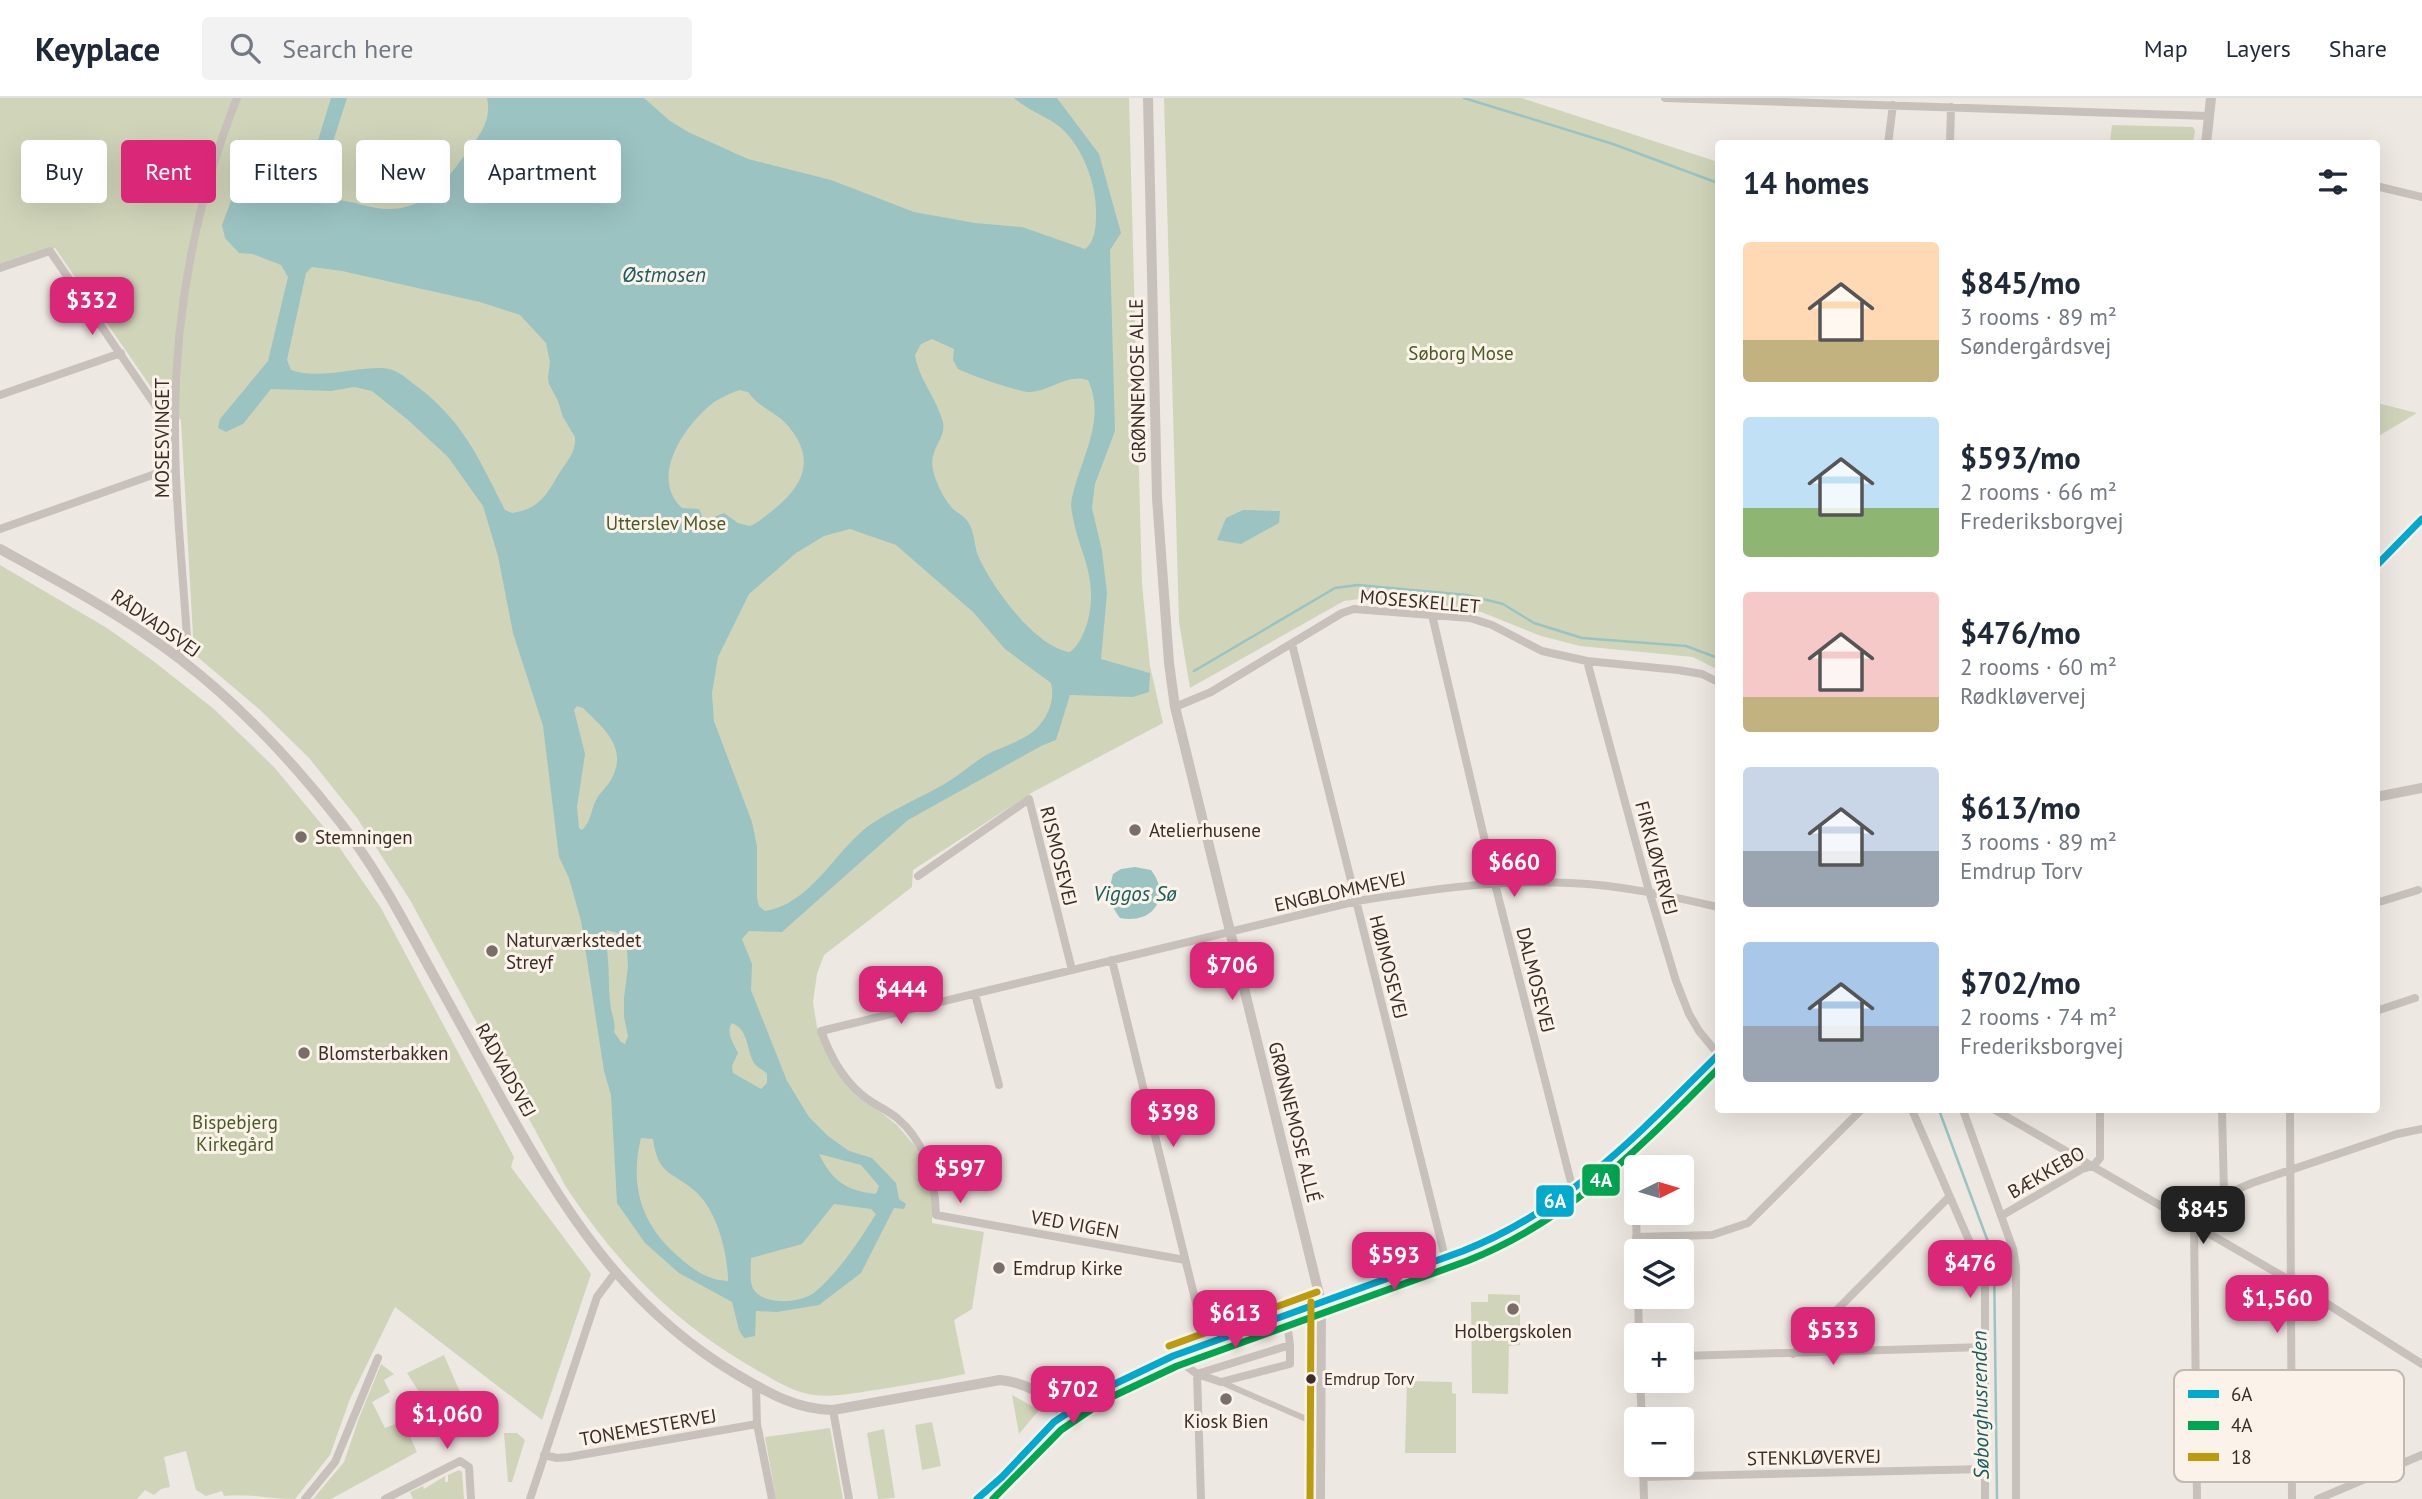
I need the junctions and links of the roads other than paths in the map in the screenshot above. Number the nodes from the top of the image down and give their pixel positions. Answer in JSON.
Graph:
{"nodes":[{"id":1,"x":237,"y":98,"type":"edge"},
{"id":2,"x":1148,"y":98,"type":"edge"},
{"id":3,"x":1665,"y":98,"type":"edge"},
{"id":4,"x":2211,"y":98,"type":"edge"},
{"id":5,"x":1893,"y":105,"type":"junction"},
{"id":6,"x":1951,"y":107,"type":"junction"},
{"id":7,"x":2209,"y":116,"type":"junction"},
{"id":8,"x":1889,"y":140,"type":"edge"},
{"id":9,"x":1950,"y":140,"type":"edge"},
{"id":10,"x":2206,"y":140,"type":"edge"},
{"id":11,"x":2380,"y":187,"type":"edge"},
{"id":12,"x":2422,"y":197,"type":"edge"},
{"id":13,"x":0,"y":268,"type":"edge"},
{"id":14,"x":121,"y":353,"type":"junction"},
{"id":15,"x":0,"y":395,"type":"edge"},
{"id":16,"x":175,"y":413,"type":"junction"},
{"id":17,"x":175,"y":467,"type":"junction"},
{"id":18,"x":2422,"y":519,"type":"edge"},
{"id":19,"x":0,"y":529,"type":"edge"},
{"id":20,"x":0,"y":549,"type":"edge"},
{"id":21,"x":2380,"y":563,"type":"edge"},
{"id":22,"x":1432,"y":615,"type":"junction"},
{"id":23,"x":1293,"y":644,"type":"junction"},
{"id":24,"x":178,"y":657,"type":"junction"},
{"id":25,"x":1587,"y":661,"type":"junction"},
{"id":26,"x":1168,"y":663,"type":"joint"},
{"id":27,"x":1715,"y":680,"type":"edge"},
{"id":28,"x":1175,"y":707,"type":"junction"},
{"id":29,"x":2422,"y":788,"type":"edge"},
{"id":30,"x":2380,"y":796,"type":"edge"},
{"id":31,"x":918,"y":876,"type":"dead end"},
{"id":32,"x":1496,"y":884,"type":"junction"},
{"id":33,"x":2418,"y":890,"type":"dead end"},
{"id":34,"x":1649,"y":891,"type":"junction"},
{"id":35,"x":1357,"y":901,"type":"junction"},
{"id":36,"x":2380,"y":902,"type":"edge"},
{"id":37,"x":1715,"y":906,"type":"edge"},
{"id":38,"x":1230,"y":932,"type":"junction"},
{"id":39,"x":1112,"y":961,"type":"junction"},
{"id":40,"x":1072,"y":970,"type":"junction"},
{"id":41,"x":975,"y":994,"type":"junction"},
{"id":42,"x":2415,"y":998,"type":"dead end"},
{"id":43,"x":2380,"y":1010,"type":"edge"},
{"id":44,"x":821,"y":1031,"type":"joint"},
{"id":45,"x":1715,"y":1051,"type":"edge"},
{"id":46,"x":1715,"y":1058,"type":"edge"},
{"id":47,"x":999,"y":1085,"type":"dead end"},
{"id":48,"x":1858,"y":1113,"type":"edge"},
{"id":49,"x":1913,"y":1113,"type":"edge"},
{"id":50,"x":1964,"y":1113,"type":"edge"},
{"id":51,"x":2000,"y":1113,"type":"edge"},
{"id":52,"x":2100,"y":1113,"type":"edge"},
{"id":53,"x":2222,"y":1113,"type":"edge"},
{"id":54,"x":2290,"y":1113,"type":"edge"},
{"id":55,"x":2422,"y":1129,"type":"edge"},
{"id":56,"x":1634,"y":1138,"type":"junction"},
{"id":57,"x":2093,"y":1166,"type":"junction"},
{"id":58,"x":2290,"y":1170,"type":"junction"},
{"id":59,"x":1573,"y":1190,"type":"junction"},
{"id":60,"x":2224,"y":1195,"type":"junction"},
{"id":61,"x":1949,"y":1197,"type":"junction"},
{"id":62,"x":2001,"y":1216,"type":"junction"},
{"id":63,"x":2194,"y":1223,"type":"junction"},
{"id":64,"x":1636,"y":1237,"type":"joint"},
{"id":65,"x":1445,"y":1257,"type":"junction"},
{"id":66,"x":1185,"y":1260,"type":"junction"},
{"id":67,"x":615,"y":1273,"type":"junction"},
{"id":68,"x":2291,"y":1281,"type":"junction"},
{"id":69,"x":1321,"y":1302,"type":"junction"},
{"id":70,"x":1286,"y":1315,"type":"junction"},
{"id":71,"x":1206,"y":1344,"type":"junction"},
{"id":72,"x":1290,"y":1345,"type":"junction"},
{"id":73,"x":1984,"y":1347,"type":"junction"},
{"id":74,"x":1793,"y":1354,"type":"junction"},
{"id":75,"x":1173,"y":1356,"type":"junction"},
{"id":76,"x":1694,"y":1356,"type":"edge"},
{"id":77,"x":378,"y":1358,"type":"dead end"},
{"id":78,"x":2422,"y":1364,"type":"edge"},
{"id":79,"x":2196,"y":1370,"type":"edge"},
{"id":80,"x":2291,"y":1370,"type":"edge"},
{"id":81,"x":1197,"y":1374,"type":"junction"},
{"id":82,"x":1221,"y":1382,"type":"junction"},
{"id":83,"x":756,"y":1386,"type":"junction"},
{"id":84,"x":833,"y":1410,"type":"junction"},
{"id":85,"x":1064,"y":1413,"type":"junction"},
{"id":86,"x":757,"y":1424,"type":"junction"},
{"id":87,"x":1320,"y":1424,"type":"junction"},
{"id":88,"x":544,"y":1455,"type":"junction"},
{"id":89,"x":2422,"y":1455,"type":"edge"},
{"id":90,"x":2404,"y":1463,"type":"edge"},
{"id":91,"x":1984,"y":1469,"type":"junction"},
{"id":92,"x":1694,"y":1476,"type":"edge"},
{"id":93,"x":1643,"y":1477,"type":"edge"},
{"id":94,"x":2358,"y":1482,"type":"edge"},
{"id":95,"x":305,"y":1499,"type":"edge"},
{"id":96,"x":385,"y":1499,"type":"edge"},
{"id":97,"x":471,"y":1499,"type":"edge"},
{"id":98,"x":530,"y":1499,"type":"edge"},
{"id":99,"x":772,"y":1499,"type":"edge"},
{"id":100,"x":849,"y":1499,"type":"edge"},
{"id":101,"x":977,"y":1499,"type":"edge"},
{"id":102,"x":1201,"y":1499,"type":"edge"},
{"id":103,"x":1320,"y":1499,"type":"edge"},
{"id":104,"x":1644,"y":1499,"type":"edge"},
{"id":105,"x":1985,"y":1499,"type":"edge"},
{"id":106,"x":2016,"y":1499,"type":"edge"},
{"id":107,"x":2318,"y":1499,"type":"edge"}],
"edges":[{"from":1,"to":16,"type":"street","name":"MOSESVINGET"},
{"from":2,"to":26,"type":"street","name":"GRØNNEMOSE ALLE"},
{"from":3,"to":5,"type":"street"},
{"from":4,"to":7,"type":"street"},
{"from":5,"to":6,"type":"street"},
{"from":5,"to":8,"type":"street"},
{"from":6,"to":7,"type":"street"},
{"from":6,"to":9,"type":"street"},
{"from":7,"to":10,"type":"street"},
{"from":11,"to":12,"type":"street"},
{"from":13,"to":14,"type":"street"},
{"from":14,"to":15,"type":"street"},
{"from":14,"to":16,"type":"street"},
{"from":16,"to":17,"type":"street","name":"MOSESVINGET"},
{"from":17,"to":19,"type":"street"},
{"from":17,"to":24,"type":"street","name":"MOSESVINGET"},
{"from":18,"to":21,"type":"street"},
{"from":20,"to":24,"type":"street","name":"RÅDVADSVEJ"},
{"from":22,"to":23,"type":"street","name":"MOSESKELLET"},
{"from":22,"to":25,"type":"street","name":"MOSESKELLET"},
{"from":22,"to":32,"type":"street","name":"DALMOSEVEJ"},
{"from":23,"to":28,"type":"street","name":"MOSESKELLET"},
{"from":23,"to":35,"type":"street","name":"HØJMOSEVEJ"},
{"from":24,"to":67,"type":"street","name":"RÅDVADSVEJ"},
{"from":25,"to":27,"type":"street","name":"MOSESKELLET"},
{"from":25,"to":34,"type":"street","name":"FIRKLØVERVEJ"},
{"from":26,"to":28,"type":"street","name":"GRØNNEMOSE ALLÉ"},
{"from":28,"to":38,"type":"street","name":"GRØNNEMOSE ALLÉ"},
{"from":29,"to":30,"type":"street"},
{"from":31,"to":40,"type":"street","name":"RISMOSEVEJ"},
{"from":32,"to":34,"type":"street","name":"ENGBLOMMEVEJ"},
{"from":32,"to":35,"type":"street","name":"ENGBLOMMEVEJ"},
{"from":32,"to":59,"type":"street","name":"DALMOSEVEJ"},
{"from":33,"to":36,"type":"street"},
{"from":34,"to":37,"type":"street","name":"ENGBLOMMEVEJ"},
{"from":34,"to":45,"type":"street","name":"FIRKLØVERVEJ"},
{"from":35,"to":38,"type":"street","name":"ENGBLOMMEVEJ"},
{"from":35,"to":65,"type":"street","name":"HØJMOSEVEJ"},
{"from":38,"to":39,"type":"street","name":"ENGBLOMMEVEJ"},
{"from":38,"to":69,"type":"street","name":"GRØNNEMOSE ALLÉ"},
{"from":39,"to":40,"type":"street","name":"ENGBLOMMEVEJ"},
{"from":39,"to":66,"type":"street"},
{"from":40,"to":41,"type":"street","name":"ENGBLOMMEVEJ"},
{"from":41,"to":44,"type":"street","name":"ENGBLOMMEVEJ"},
{"from":41,"to":47,"type":"street"},
{"from":42,"to":43,"type":"street"},
{"from":44,"to":66,"type":"street","name":"VED VIGEN"},
{"from":46,"to":56,"type":"street"},
{"from":48,"to":64,"type":"street"},
{"from":49,"to":61,"type":"street"},
{"from":50,"to":62,"type":"street"},
{"from":51,"to":57,"type":"street"},
{"from":52,"to":57,"type":"street","name":"BÆKKEBO"},
{"from":53,"to":60,"type":"street"},
{"from":54,"to":58,"type":"street"},
{"from":55,"to":58,"type":"street"},
{"from":56,"to":59,"type":"street"},
{"from":56,"to":64,"type":"street"},
{"from":57,"to":62,"type":"street","name":"BÆKKEBO"},
{"from":57,"to":63,"type":"street"},
{"from":58,"to":60,"type":"street"},
{"from":58,"to":68,"type":"street"},
{"from":59,"to":65,"type":"street"},
{"from":60,"to":63,"type":"street"},
{"from":61,"to":73,"type":"street"},
{"from":61,"to":74,"type":"street"},
{"from":62,"to":106,"type":"street"},
{"from":63,"to":68,"type":"street"},
{"from":63,"to":79,"type":"street"},
{"from":65,"to":69,"type":"street"},
{"from":66,"to":71,"type":"street"},
{"from":67,"to":83,"type":"street","name":"RÅDVADSVEJ"},
{"from":67,"to":88,"type":"street"},
{"from":68,"to":78,"type":"street"},
{"from":68,"to":80,"type":"street"},
{"from":69,"to":70,"type":"street"},
{"from":69,"to":87,"type":"street","name":"GRØNNEMOSE ALLÉ"},
{"from":70,"to":71,"type":"street"},
{"from":70,"to":72,"type":"street"},
{"from":71,"to":75,"type":"street"},
{"from":72,"to":81,"type":"street"},
{"from":72,"to":82,"type":"street"},
{"from":73,"to":74,"type":"street"},
{"from":73,"to":91,"type":"street"},
{"from":74,"to":76,"type":"street"},
{"from":75,"to":81,"type":"street"},
{"from":75,"to":85,"type":"street"},
{"from":77,"to":95,"type":"street"},
{"from":81,"to":82,"type":"street"},
{"from":81,"to":102,"type":"street"},
{"from":82,"to":87,"type":"street"},
{"from":83,"to":84,"type":"street","name":"RÅDVADSVEJ"},
{"from":83,"to":86,"type":"street"},
{"from":84,"to":85,"type":"street","name":"RÅDVADSVEJ"},
{"from":84,"to":100,"type":"street"},
{"from":85,"to":101,"type":"street"},
{"from":86,"to":88,"type":"street","name":"TONEMESTERVEJ"},
{"from":86,"to":99,"type":"street"},
{"from":87,"to":103,"type":"street","name":"GRØNNEMOSE ALLÉ"},
{"from":88,"to":98,"type":"street"},
{"from":89,"to":90,"type":"street"},
{"from":91,"to":92,"type":"street","name":"STENKLØVERVEJ"},
{"from":91,"to":105,"type":"street"},
{"from":93,"to":104,"type":"street"},
{"from":94,"to":107,"type":"street"},
{"from":96,"to":97,"type":"street"}]}
